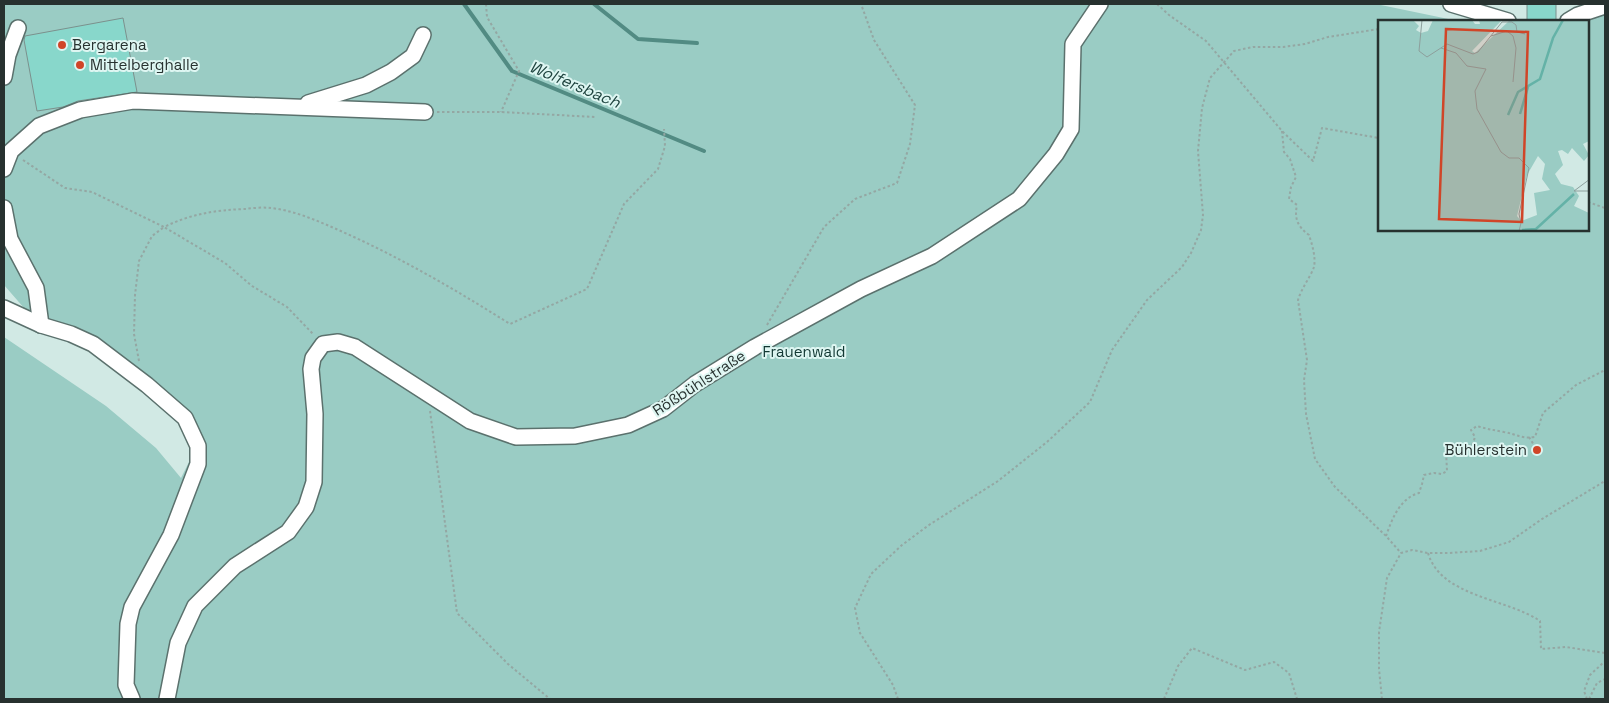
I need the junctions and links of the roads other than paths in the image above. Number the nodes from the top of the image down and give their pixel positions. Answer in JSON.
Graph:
{"nodes":[{"id":1,"x":1100,"y":4,"type":"edge"},
{"id":2,"x":1451,"y":4,"type":"edge"},
{"id":3,"x":1605,"y":6,"type":"edge"},
{"id":4,"x":1505,"y":20,"type":"edge"},
{"id":5,"x":1570,"y":20,"type":"edge"},
{"id":6,"x":18,"y":28,"type":"dead end"},
{"id":7,"x":423,"y":35,"type":"dead end"},
{"id":8,"x":4,"y":77,"type":"edge"},
{"id":9,"x":297,"y":106,"type":"junction"},
{"id":10,"x":424,"y":112,"type":"road end"},
{"id":11,"x":4,"y":169,"type":"edge"},
{"id":12,"x":4,"y":208,"type":"edge"},
{"id":13,"x":4,"y":308,"type":"edge"},
{"id":14,"x":41,"y":325,"type":"junction"},
{"id":15,"x":132,"y":699,"type":"edge"},
{"id":16,"x":166,"y":699,"type":"edge"}],
"edges":[{"from":1,"to":16,"type":"street","name":"Rößbühlstraße"},
{"from":2,"to":4,"type":"street"},
{"from":3,"to":5,"type":"street"},
{"from":6,"to":8,"type":"street"},
{"from":7,"to":9,"type":"street"},
{"from":9,"to":10,"type":"street"},
{"from":9,"to":11,"type":"street"},
{"from":12,"to":14,"type":"street"},
{"from":13,"to":14,"type":"street"},
{"from":14,"to":15,"type":"street"}]}
